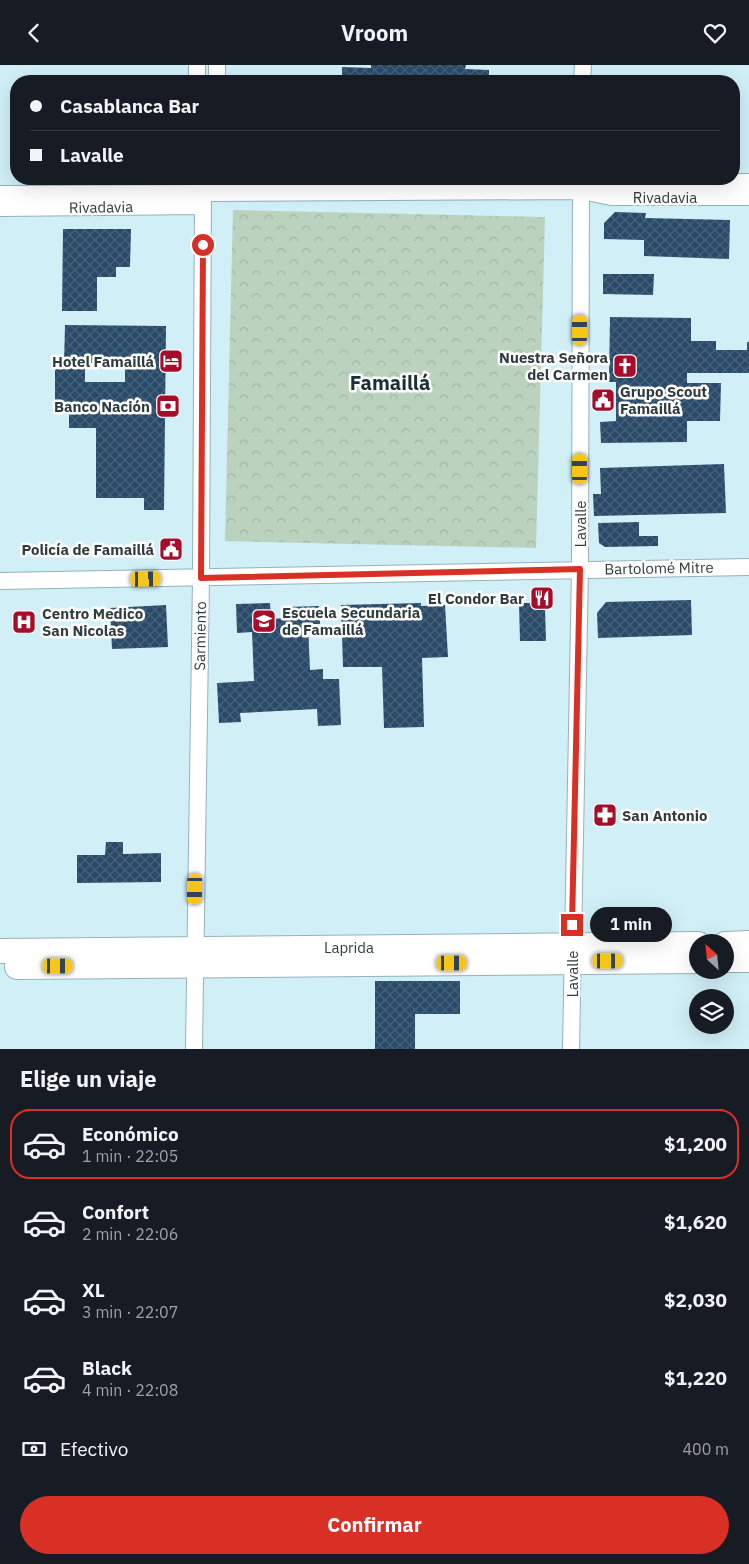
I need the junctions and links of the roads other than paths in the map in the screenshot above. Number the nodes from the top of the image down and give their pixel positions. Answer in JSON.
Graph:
{"nodes":[{"id":1,"x":581,"y":185,"type":"edge"},
{"id":2,"x":205,"y":190,"type":"edge"},
{"id":3,"x":0,"y":194,"type":"edge"},
{"id":4,"x":749,"y":197,"type":"edge"},
{"id":5,"x":0,"y":208,"type":"edge"},
{"id":6,"x":749,"y":567,"type":"edge"},
{"id":7,"x":580,"y":569,"type":"junction"},
{"id":8,"x":201,"y":578,"type":"junction"},
{"id":9,"x":0,"y":581,"type":"edge"},
{"id":10,"x":749,"y":943,"type":"edge"},
{"id":11,"x":734,"y":944,"type":"edge"},
{"id":12,"x":689,"y":945,"type":"edge"},
{"id":13,"x":0,"y":951,"type":"edge"},
{"id":14,"x":572,"y":954,"type":"junction"},
{"id":15,"x":194,"y":956,"type":"junction"},
{"id":16,"x":689,"y":960,"type":"edge"},
{"id":17,"x":734,"y":960,"type":"edge"},
{"id":18,"x":749,"y":960,"type":"edge"},
{"id":19,"x":0,"y":967,"type":"edge"},
{"id":20,"x":194,"y":1049,"type":"edge"},
{"id":21,"x":571,"y":1049,"type":"edge"}],
"edges":[{"from":1,"to":2,"type":"street","name":"Rivadavia"},
{"from":1,"to":4,"type":"street","name":"Rivadavia"},
{"from":1,"to":7,"type":"street","name":"Lavalle"},
{"from":2,"to":3,"type":"street","name":"Rivadavia"},
{"from":2,"to":5,"type":"street","name":"Rivadavia"},
{"from":2,"to":8,"type":"street","name":"Sarmiento"},
{"from":6,"to":7,"type":"street","name":"Bartolomé Mitre"},
{"from":7,"to":8,"type":"street","name":"Bartolomé Mitre"},
{"from":7,"to":14,"type":"street","name":"Lavalle"},
{"from":8,"to":9,"type":"street","name":"Bartolomé Mitre"},
{"from":8,"to":15,"type":"street","name":"Sarmiento"},
{"from":10,"to":11,"type":"main road"},
{"from":12,"to":14,"type":"main road","name":"Laprida"},
{"from":13,"to":15,"type":"main road","name":"Laprida"},
{"from":14,"to":15,"type":"main road","name":"Laprida"},
{"from":14,"to":16,"type":"main road","name":"Laprida"},
{"from":14,"to":21,"type":"street","name":"Lavalle"},
{"from":15,"to":19,"type":"main road","name":"Laprida"},
{"from":15,"to":20,"type":"street","name":"Sarmiento"},
{"from":17,"to":18,"type":"main road"}]}
